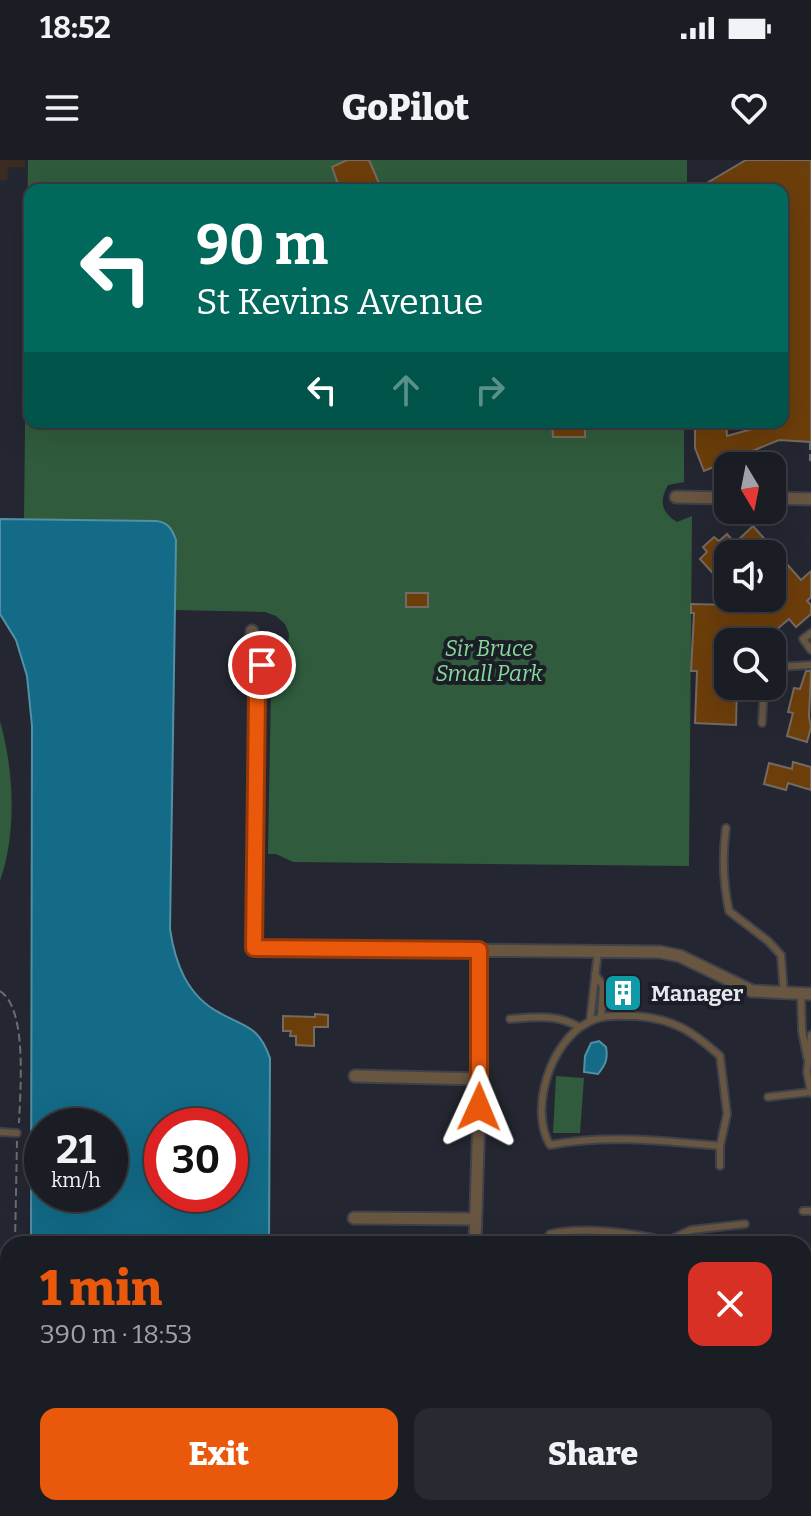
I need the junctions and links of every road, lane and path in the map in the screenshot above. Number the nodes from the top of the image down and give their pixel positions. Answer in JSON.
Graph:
{"nodes":[{"id":1,"x":810,"y":442,"type":"edge"},
{"id":2,"x":810,"y":461,"type":"edge"},
{"id":3,"x":676,"y":497,"type":"dead end"},
{"id":4,"x":714,"y":498,"type":"edge"},
{"id":5,"x":786,"y":498,"type":"edge"},
{"id":6,"x":811,"y":499,"type":"edge"},
{"id":7,"x":252,"y":631,"type":"dead end"},
{"id":8,"x":811,"y":633,"type":"edge"},
{"id":9,"x":811,"y":650,"type":"edge"},
{"id":10,"x":811,"y":665,"type":"edge"},
{"id":11,"x":786,"y":666,"type":"edge"},
{"id":12,"x":763,"y":700,"type":"edge"},
{"id":13,"x":762,"y":723,"type":"dead end"},
{"id":14,"x":726,"y":828,"type":"dead end"},
{"id":15,"x":479,"y":950,"type":"junction"},
{"id":16,"x":598,"y":951,"type":"junction"},
{"id":17,"x":595,"y":974,"type":"junction"},
{"id":18,"x":0,"y":991,"type":"edge"},
{"id":19,"x":784,"y":994,"type":"junction"},
{"id":20,"x":808,"y":994,"type":"edge"},
{"id":21,"x":811,"y":1003,"type":"edge"},
{"id":22,"x":601,"y":1017,"type":"junction"},
{"id":23,"x":510,"y":1019,"type":"dead end"},
{"id":24,"x":590,"y":1021,"type":"junction"},
{"id":25,"x":579,"y":1027,"type":"junction"},
{"id":26,"x":811,"y":1035,"type":"edge"},
{"id":27,"x":809,"y":1057,"type":"edge"},
{"id":28,"x":355,"y":1076,"type":"dead end"},
{"id":29,"x":480,"y":1079,"type":"junction"},
{"id":30,"x":811,"y":1092,"type":"edge"},
{"id":31,"x":768,"y":1097,"type":"dead end"},
{"id":32,"x":0,"y":1132,"type":"edge"},
{"id":33,"x":17,"y":1133,"type":"junction"},
{"id":34,"x":720,"y":1146,"type":"junction"},
{"id":35,"x":720,"y":1166,"type":"dead end"},
{"id":36,"x":354,"y":1218,"type":"dead end"},
{"id":37,"x":475,"y":1219,"type":"junction"},
{"id":38,"x":745,"y":1224,"type":"dead end"},
{"id":39,"x":15,"y":1236,"type":"edge"},
{"id":40,"x":475,"y":1236,"type":"edge"},
{"id":41,"x":549,"y":1236,"type":"edge"},
{"id":42,"x":645,"y":1236,"type":"edge"},
{"id":43,"x":679,"y":1236,"type":"edge"}],
"edges":[{"from":1,"to":2,"type":"path"},
{"from":3,"to":4,"type":"street"},
{"from":5,"to":6,"type":"street"},
{"from":7,"to":15,"type":"street"},
{"from":8,"to":9,"type":"lane"},
{"from":10,"to":11,"type":"lane"},
{"from":12,"to":13,"type":"lane"},
{"from":14,"to":19,"type":"lane"},
{"from":15,"to":16,"type":"street"},
{"from":15,"to":29,"type":"street"},
{"from":16,"to":17,"type":"lane"},
{"from":16,"to":19,"type":"street"},
{"from":17,"to":22,"type":"lane"},
{"from":17,"to":24,"type":"lane"},
{"from":18,"to":33,"type":"path"},
{"from":19,"to":20,"type":"street"},
{"from":20,"to":21,"type":"lane"},
{"from":20,"to":27,"type":"lane"},
{"from":22,"to":24,"type":"lane"},
{"from":22,"to":34,"type":"lane"},
{"from":23,"to":25,"type":"lane"},
{"from":24,"to":25,"type":"lane"},
{"from":25,"to":34,"type":"lane"},
{"from":26,"to":27,"type":"lane"},
{"from":27,"to":30,"type":"lane"},
{"from":28,"to":29,"type":"street"},
{"from":29,"to":37,"type":"street"},
{"from":30,"to":31,"type":"lane"},
{"from":32,"to":33,"type":"lane"},
{"from":33,"to":39,"type":"path"},
{"from":34,"to":35,"type":"lane"},
{"from":36,"to":37,"type":"street"},
{"from":37,"to":40,"type":"street"},
{"from":38,"to":43,"type":"lane"},
{"from":41,"to":42,"type":"lane"}]}
